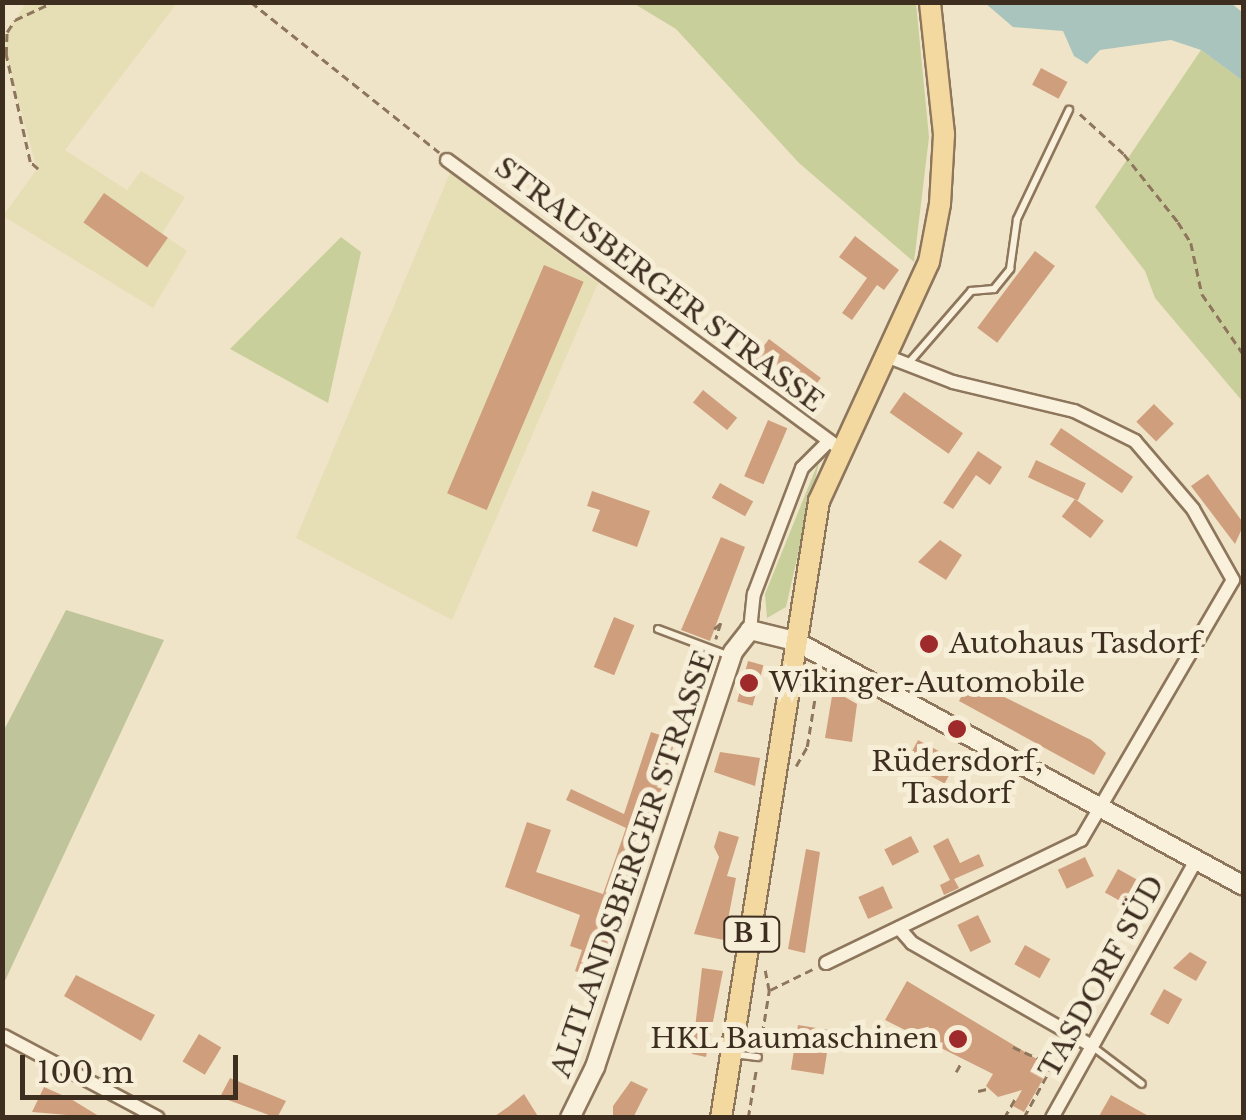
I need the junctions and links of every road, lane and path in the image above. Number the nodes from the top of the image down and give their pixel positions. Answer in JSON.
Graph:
{"nodes":[{"id":1,"x":52,"y":2,"type":"edge"},
{"id":2,"x":251,"y":2,"type":"edge"},
{"id":3,"x":931,"y":9,"type":"edge"},
{"id":4,"x":1069,"y":110,"type":"joint"},
{"id":5,"x":447,"y":160,"type":"joint"},
{"id":6,"x":38,"y":169,"type":"dead end"},
{"id":7,"x":886,"y":356,"type":"junction"},
{"id":8,"x":1244,"y":356,"type":"edge"},
{"id":9,"x":906,"y":366,"type":"junction"},
{"id":10,"x":834,"y":447,"type":"junction"},
{"id":11,"x":658,"y":629,"type":"dead end"},
{"id":12,"x":750,"y":630,"type":"junction"},
{"id":13,"x":714,"y":636,"type":"dead end"},
{"id":14,"x":795,"y":641,"type":"junction"},
{"id":15,"x":714,"y":646,"type":"dead end"},
{"id":16,"x":732,"y":656,"type":"junction"},
{"id":17,"x":818,"y":677,"type":"dead end"},
{"id":18,"x":794,"y":770,"type":"dead end"},
{"id":19,"x":1104,"y":810,"type":"junction"},
{"id":20,"x":1196,"y":860,"type":"junction"},
{"id":21,"x":1244,"y":886,"type":"edge"},
{"id":22,"x":899,"y":928,"type":"junction"},
{"id":23,"x":766,"y":950,"type":"dead end"},
{"id":24,"x":826,"y":964,"type":"joint"},
{"id":25,"x":3,"y":1035,"type":"edge"},
{"id":26,"x":1092,"y":1046,"type":"junction"},
{"id":27,"x":1014,"y":1048,"type":"dead end"},
{"id":28,"x":732,"y":1054,"type":"junction"},
{"id":29,"x":758,"y":1057,"type":"dead end"},
{"id":30,"x":962,"y":1063,"type":"dead end"},
{"id":31,"x":956,"y":1072,"type":"dead end"},
{"id":32,"x":1142,"y":1084,"type":"dead end"},
{"id":33,"x":987,"y":1089,"type":"dead end"},
{"id":34,"x":978,"y":1092,"type":"dead end"},
{"id":35,"x":1014,"y":1099,"type":"dead end"},
{"id":36,"x":158,"y":1118,"type":"edge"},
{"id":37,"x":570,"y":1118,"type":"edge"},
{"id":38,"x":722,"y":1118,"type":"edge"},
{"id":39,"x":1004,"y":1118,"type":"edge"},
{"id":40,"x":1024,"y":1118,"type":"edge"},
{"id":41,"x":1052,"y":1118,"type":"edge"}],
"edges":[{"from":1,"to":6,"type":"path"},
{"from":2,"to":5,"type":"path"},
{"from":3,"to":7,"type":"main road","number":"B 1"},
{"from":4,"to":8,"type":"path"},
{"from":4,"to":9,"type":"lane"},
{"from":5,"to":10,"type":"street","name":"STRAUSBERGER STRASSE"},
{"from":7,"to":9,"type":"street"},
{"from":7,"to":10,"type":"main road","number":"B 1"},
{"from":9,"to":19,"type":"street"},
{"from":10,"to":12,"type":"street","name":"ALTLANDSBERGER STRASSE"},
{"from":10,"to":14,"type":"main road","number":"B 1"},
{"from":11,"to":16,"type":"lane"},
{"from":12,"to":14,"type":"main road","name":"ALTLANDSBERGER STRASSE"},
{"from":12,"to":16,"type":"main road","name":"ALTLANDSBERGER STRASSE"},
{"from":13,"to":15,"type":"path"},
{"from":14,"to":19,"type":"main road","name":"ALTLANDSBERGER STRASSE"},
{"from":14,"to":28,"type":"main road","number":"B 1"},
{"from":16,"to":37,"type":"main road","name":"ALTLANDSBERGER STRASSE"},
{"from":17,"to":18,"type":"path"},
{"from":19,"to":20,"type":"main road","name":"ALTLANDSBERGER STRASSE"},
{"from":19,"to":22,"type":"street"},
{"from":20,"to":21,"type":"main road","name":"ALTLANDSBERGER STRASSE"},
{"from":20,"to":26,"type":"street","name":"TASDORF SÜD"},
{"from":22,"to":24,"type":"street"},
{"from":22,"to":26,"type":"street"},
{"from":23,"to":24,"type":"path"},
{"from":25,"to":36,"type":"street"},
{"from":26,"to":32,"type":"lane"},
{"from":26,"to":41,"type":"street","name":"TASDORF SÜD"},
{"from":27,"to":40,"type":"path"},
{"from":28,"to":29,"type":"lane"},
{"from":28,"to":38,"type":"main road","number":"B 1"},
{"from":30,"to":31,"type":"path"},
{"from":33,"to":34,"type":"path"},
{"from":35,"to":39,"type":"path"}]}
